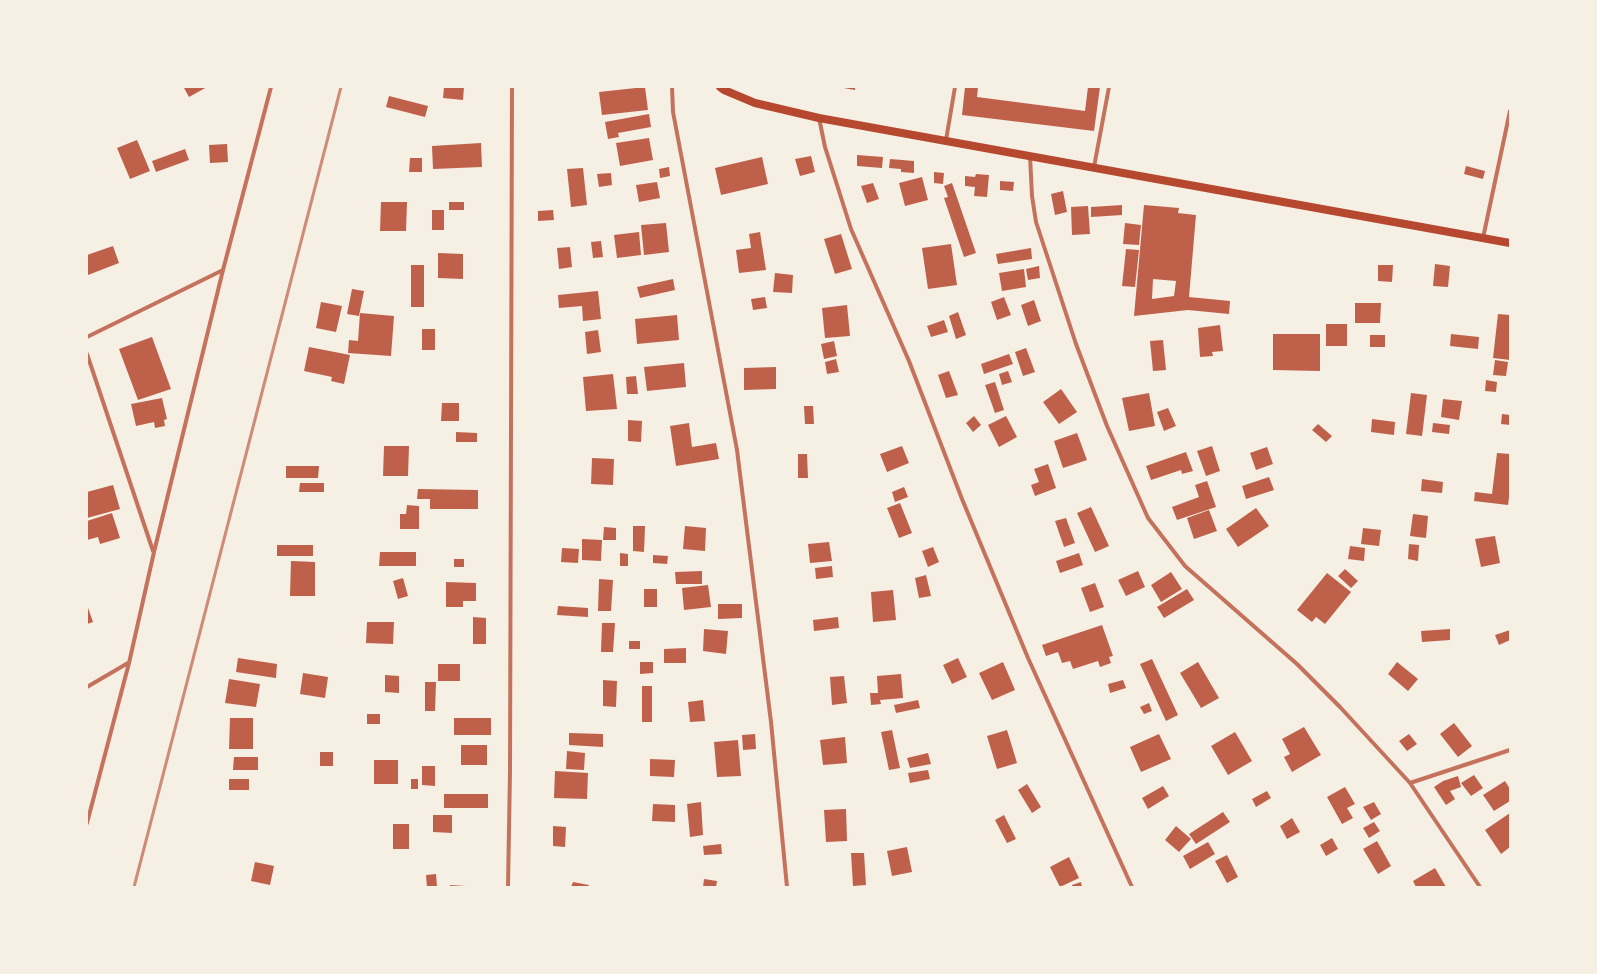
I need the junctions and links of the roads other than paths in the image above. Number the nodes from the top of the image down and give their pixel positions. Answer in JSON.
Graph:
{"nodes":[{"id":1,"x":271,"y":87,"type":"edge"},
{"id":2,"x":512,"y":87,"type":"edge"},
{"id":3,"x":672,"y":87,"type":"edge"},
{"id":4,"x":720,"y":87,"type":"edge"},
{"id":5,"x":955,"y":87,"type":"edge"},
{"id":6,"x":1109,"y":87,"type":"edge"},
{"id":7,"x":1510,"y":111,"type":"edge"},
{"id":8,"x":819,"y":118,"type":"junction"},
{"id":9,"x":946,"y":140,"type":"junction"},
{"id":10,"x":1030,"y":156,"type":"junction"},
{"id":11,"x":1094,"y":167,"type":"junction"},
{"id":12,"x":1483,"y":238,"type":"junction"},
{"id":13,"x":1510,"y":243,"type":"edge"},
{"id":14,"x":223,"y":270,"type":"junction"},
{"id":15,"x":87,"y":337,"type":"edge"},
{"id":16,"x":87,"y":354,"type":"edge"},
{"id":17,"x":154,"y":552,"type":"junction"},
{"id":18,"x":128,"y":663,"type":"junction"},
{"id":19,"x":87,"y":687,"type":"edge"},
{"id":20,"x":1510,"y":750,"type":"edge"},
{"id":21,"x":1410,"y":783,"type":"junction"},
{"id":22,"x":87,"y":823,"type":"edge"},
{"id":23,"x":508,"y":887,"type":"edge"},
{"id":24,"x":787,"y":887,"type":"edge"},
{"id":25,"x":1132,"y":887,"type":"edge"},
{"id":26,"x":1480,"y":887,"type":"edge"}],
"edges":[{"from":1,"to":14,"type":"street"},
{"from":2,"to":23,"type":"street"},
{"from":3,"to":24,"type":"street"},
{"from":4,"to":8,"type":"main road"},
{"from":5,"to":9,"type":"street"},
{"from":6,"to":11,"type":"street"},
{"from":7,"to":12,"type":"street"},
{"from":8,"to":9,"type":"main road"},
{"from":8,"to":25,"type":"street"},
{"from":9,"to":10,"type":"main road"},
{"from":10,"to":11,"type":"main road"},
{"from":10,"to":21,"type":"street"},
{"from":11,"to":12,"type":"main road"},
{"from":12,"to":13,"type":"main road"},
{"from":14,"to":15,"type":"street"},
{"from":14,"to":17,"type":"street"},
{"from":16,"to":17,"type":"street"},
{"from":17,"to":18,"type":"street"},
{"from":18,"to":19,"type":"street"},
{"from":18,"to":22,"type":"street"},
{"from":20,"to":21,"type":"street"},
{"from":21,"to":26,"type":"street"}]}
